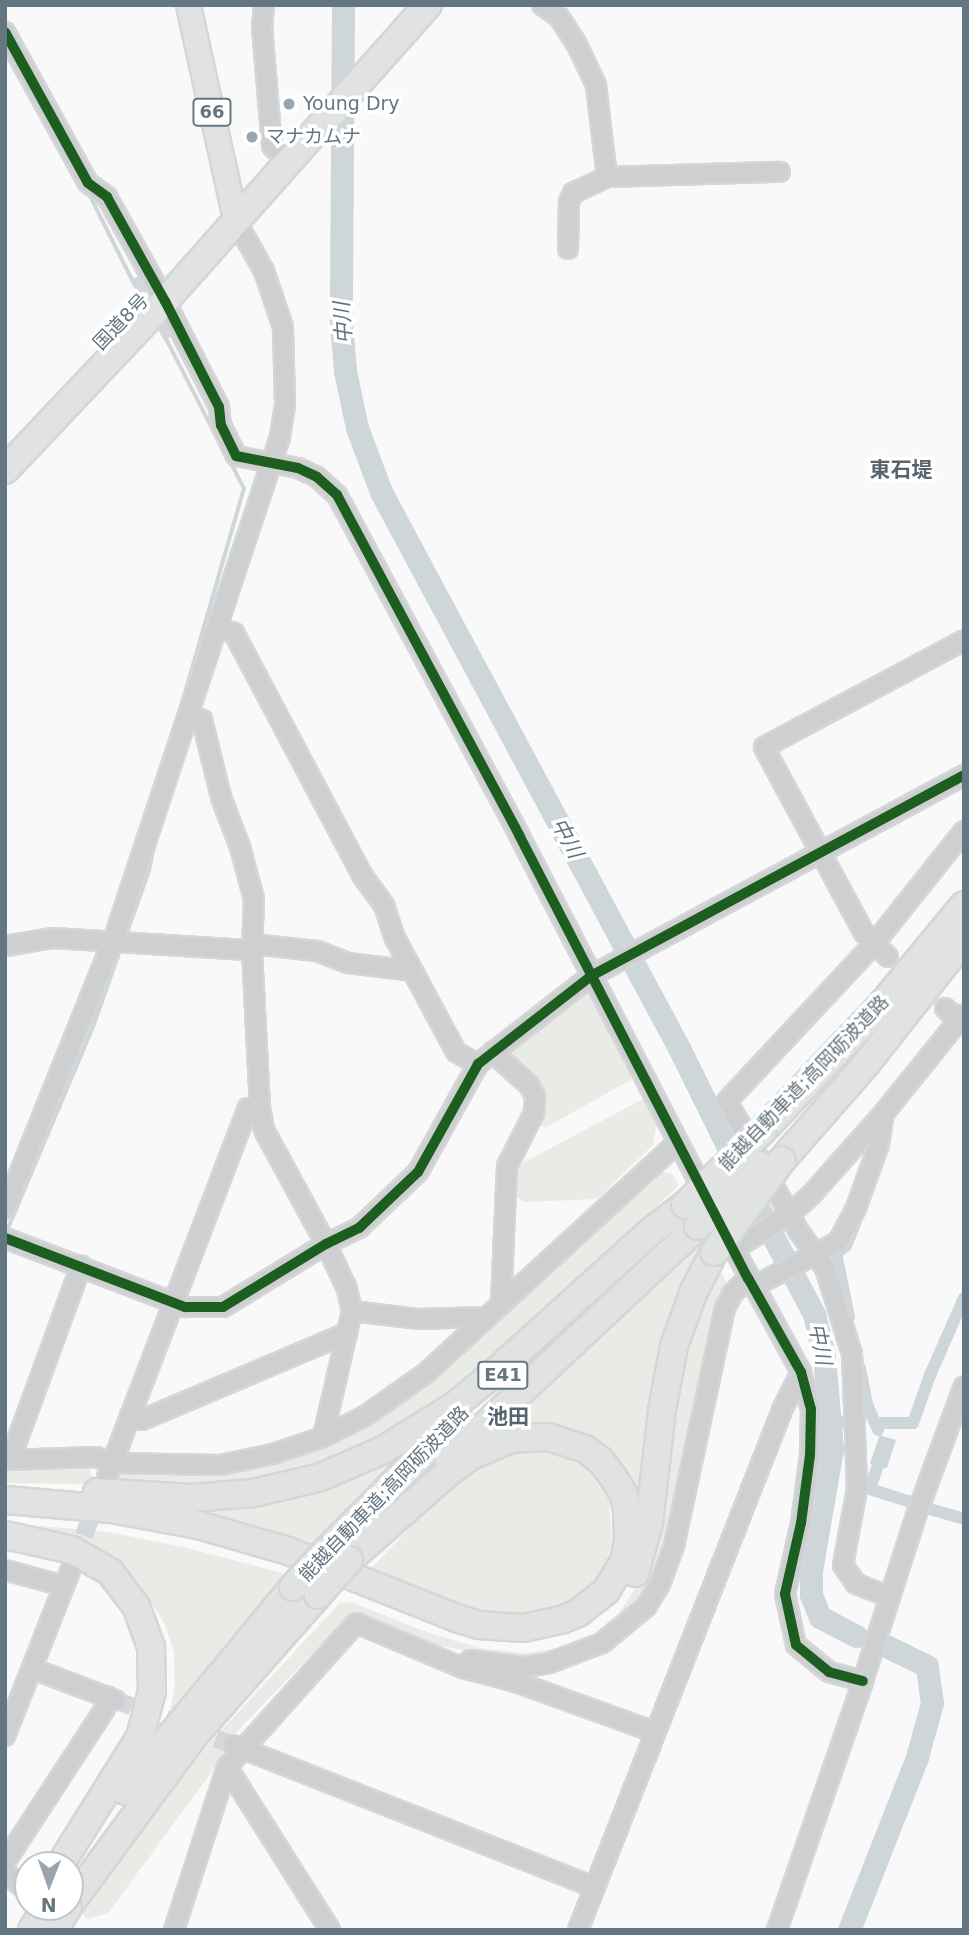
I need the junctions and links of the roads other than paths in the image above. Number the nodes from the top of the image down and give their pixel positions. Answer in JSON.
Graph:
{"nodes":[{"id":1,"x":188,"y":5,"type":"edge"},
{"id":2,"x":264,"y":5,"type":"edge"},
{"id":3,"x":428,"y":5,"type":"edge"},
{"id":4,"x":542,"y":5,"type":"edge"},
{"id":5,"x":5,"y":32,"type":"edge"},
{"id":6,"x":287,"y":161,"type":"junction"},
{"id":7,"x":780,"y":172,"type":"dead end"},
{"id":8,"x":607,"y":177,"type":"junction"},
{"id":9,"x":88,"y":183,"type":"junction"},
{"id":10,"x":235,"y":219,"type":"junction"},
{"id":11,"x":568,"y":249,"type":"dead end"},
{"id":12,"x":138,"y":276,"type":"tunnel mouth"},
{"id":13,"x":165,"y":301,"type":"junction"},
{"id":14,"x":172,"y":336,"type":"tunnel mouth"},
{"id":15,"x":221,"y":425,"type":"junction"},
{"id":16,"x":272,"y":465,"type":"junction"},
{"id":17,"x":6,"y":468,"type":"edge"},
{"id":18,"x":218,"y":628,"type":"junction"},
{"id":19,"x":964,"y":640,"type":"edge"},
{"id":20,"x":189,"y":715,"type":"junction"},
{"id":21,"x":964,"y":775,"type":"edge"},
{"id":22,"x":964,"y":831,"type":"edge"},
{"id":23,"x":822,"y":853,"type":"junction"},
{"id":24,"x":964,"y":905,"type":"edge"},
{"id":25,"x":964,"y":940,"type":"edge"},
{"id":26,"x":113,"y":942,"type":"junction"},
{"id":27,"x":873,"y":945,"type":"junction"},
{"id":28,"x":5,"y":947,"type":"edge"},
{"id":29,"x":252,"y":950,"type":"junction"},
{"id":30,"x":888,"y":957,"type":"dead end"},
{"id":31,"x":413,"y":971,"type":"junction"},
{"id":32,"x":591,"y":976,"type":"junction"},
{"id":33,"x":945,"y":1008,"type":"dead end"},
{"id":34,"x":961,"y":1018,"type":"edge"},
{"id":35,"x":492,"y":1052,"type":"junction"},
{"id":36,"x":478,"y":1064,"type":"junction"},
{"id":37,"x":260,"y":1107,"type":"junction"},
{"id":38,"x":884,"y":1113,"type":"junction"},
{"id":39,"x":678,"y":1142,"type":"junction"},
{"id":40,"x":774,"y":1146,"type":"junction"},
{"id":41,"x":5,"y":1209,"type":"edge"},
{"id":42,"x":692,"y":1215,"type":"junction"},
{"id":43,"x":787,"y":1216,"type":"junction"},
{"id":44,"x":5,"y":1238,"type":"edge"},
{"id":45,"x":326,"y":1244,"type":"junction"},
{"id":46,"x":732,"y":1246,"type":"junction"},
{"id":47,"x":811,"y":1259,"type":"junction"},
{"id":48,"x":81,"y":1266,"type":"junction"},
{"id":49,"x":751,"y":1282,"type":"junction"},
{"id":50,"x":172,"y":1301,"type":"junction"},
{"id":51,"x":501,"y":1304,"type":"junction"},
{"id":52,"x":352,"y":1311,"type":"junction"},
{"id":53,"x":487,"y":1317,"type":"junction"},
{"id":54,"x":347,"y":1333,"type":"junction"},
{"id":55,"x":802,"y":1372,"type":"junction"},
{"id":56,"x":964,"y":1386,"type":"edge"},
{"id":57,"x":130,"y":1415,"type":"junction"},
{"id":58,"x":323,"y":1437,"type":"junction"},
{"id":59,"x":8,"y":1460,"type":"edge"},
{"id":60,"x":110,"y":1470,"type":"junction"},
{"id":61,"x":5,"y":1491,"type":"edge"},
{"id":62,"x":5,"y":1500,"type":"edge"},
{"id":63,"x":5,"y":1514,"type":"edge"},
{"id":64,"x":5,"y":1535,"type":"edge"},
{"id":65,"x":337,"y":1555,"type":"junction"},
{"id":66,"x":5,"y":1570,"type":"edge"},
{"id":67,"x":890,"y":1597,"type":"junction"},
{"id":68,"x":439,"y":1658,"type":"junction"},
{"id":69,"x":33,"y":1669,"type":"junction"},
{"id":70,"x":863,"y":1681,"type":"junction"},
{"id":71,"x":655,"y":1732,"type":"junction"},
{"id":72,"x":5,"y":1737,"type":"edge"},
{"id":73,"x":237,"y":1746,"type":"junction"},
{"id":74,"x":227,"y":1767,"type":"junction"},
{"id":75,"x":69,"y":1851,"type":"edge"},
{"id":76,"x":5,"y":1862,"type":"edge"},
{"id":77,"x":84,"y":1872,"type":"edge"},
{"id":78,"x":84,"y":1876,"type":"edge"},
{"id":79,"x":594,"y":1888,"type":"junction"},
{"id":80,"x":174,"y":1930,"type":"edge"},
{"id":81,"x":330,"y":1930,"type":"edge"},
{"id":82,"x":578,"y":1930,"type":"edge"},
{"id":83,"x":777,"y":1930,"type":"edge"}],
"edges":[{"from":1,"to":10,"type":"main road","number":"66"},
{"from":2,"to":6,"type":"street"},
{"from":3,"to":6,"type":"highway","name":"国道8号"},
{"from":4,"to":8,"type":"street"},
{"from":5,"to":9,"type":"street"},
{"from":6,"to":10,"type":"highway","name":"国道8号"},
{"from":7,"to":8,"type":"street"},
{"from":8,"to":11,"type":"street"},
{"from":9,"to":12,"type":"street"},
{"from":9,"to":13,"type":"street"},
{"from":10,"to":13,"type":"highway","name":"国道8号"},
{"from":10,"to":16,"type":"street"},
{"from":13,"to":15,"type":"street"},
{"from":13,"to":17,"type":"highway","name":"国道8号"},
{"from":14,"to":15,"type":"street"},
{"from":15,"to":16,"type":"street"},
{"from":16,"to":18,"type":"street"},
{"from":16,"to":32,"type":"street"},
{"from":18,"to":20,"type":"street"},
{"from":18,"to":31,"type":"street"},
{"from":19,"to":23,"type":"street"},
{"from":20,"to":26,"type":"street"},
{"from":20,"to":29,"type":"street"},
{"from":21,"to":23,"type":"street"},
{"from":22,"to":27,"type":"street"},
{"from":23,"to":27,"type":"street"},
{"from":23,"to":32,"type":"street"},
{"from":24,"to":40,"type":"highway","name":"能越自動車道;高岡砺波道路","number":"E41"},
{"from":25,"to":40,"type":"highway"},
{"from":26,"to":28,"type":"street"},
{"from":26,"to":29,"type":"street"},
{"from":26,"to":41,"type":"street"},
{"from":27,"to":30,"type":"street"},
{"from":27,"to":43,"type":"street"},
{"from":29,"to":31,"type":"street"},
{"from":29,"to":37,"type":"street"},
{"from":31,"to":36,"type":"street"},
{"from":32,"to":35,"type":"street"},
{"from":32,"to":39,"type":"street"},
{"from":33,"to":34,"type":"street"},
{"from":34,"to":38,"type":"street"},
{"from":35,"to":36,"type":"street"},
{"from":35,"to":51,"type":"street"},
{"from":36,"to":45,"type":"street"},
{"from":37,"to":45,"type":"street"},
{"from":37,"to":50,"type":"street"},
{"from":38,"to":43,"type":"street"},
{"from":38,"to":47,"type":"street"},
{"from":39,"to":46,"type":"street"},
{"from":39,"to":51,"type":"street"},
{"from":40,"to":42,"type":"highway","name":"能越自動車道;高岡砺波道路","number":"E41","bridge":true},
{"from":40,"to":46,"type":"highway","bridge":true},
{"from":42,"to":61,"type":"highway"},
{"from":42,"to":65,"type":"highway","name":"能越自動車道;高岡砺波道路","number":"E41"},
{"from":43,"to":46,"type":"street"},
{"from":43,"to":47,"type":"street"},
{"from":44,"to":48,"type":"street"},
{"from":45,"to":50,"type":"street"},
{"from":45,"to":52,"type":"street"},
{"from":46,"to":49,"type":"street"},
{"from":46,"to":63,"type":"highway"},
{"from":47,"to":49,"type":"street"},
{"from":47,"to":67,"type":"street"},
{"from":48,"to":50,"type":"street"},
{"from":48,"to":59,"type":"street"},
{"from":49,"to":55,"type":"street"},
{"from":49,"to":68,"type":"street"},
{"from":50,"to":57,"type":"street"},
{"from":51,"to":53,"type":"street"},
{"from":52,"to":53,"type":"street"},
{"from":52,"to":54,"type":"street"},
{"from":53,"to":58,"type":"street"},
{"from":54,"to":57,"type":"street"},
{"from":54,"to":58,"type":"street"},
{"from":55,"to":70,"type":"street"},
{"from":55,"to":71,"type":"street"},
{"from":56,"to":67,"type":"street"},
{"from":57,"to":60,"type":"street"},
{"from":58,"to":60,"type":"street"},
{"from":59,"to":60,"type":"street"},
{"from":62,"to":65,"type":"highway"},
{"from":64,"to":75,"type":"highway"},
{"from":65,"to":77,"type":"highway","name":"能越自動車道;高岡砺波道路","number":"E41","bridge":true},
{"from":65,"to":78,"type":"highway","name":"能越自動車道;高岡砺波道路","number":"E41","bridge":true},
{"from":66,"to":69,"type":"street"},
{"from":67,"to":70,"type":"street"},
{"from":68,"to":71,"type":"street"},
{"from":68,"to":73,"type":"street"},
{"from":69,"to":72,"type":"street"},
{"from":69,"to":76,"type":"street"},
{"from":70,"to":83,"type":"street"},
{"from":71,"to":79,"type":"street"},
{"from":73,"to":74,"type":"street"},
{"from":73,"to":79,"type":"street"},
{"from":74,"to":80,"type":"street"},
{"from":74,"to":81,"type":"street"},
{"from":79,"to":82,"type":"street"}]}
